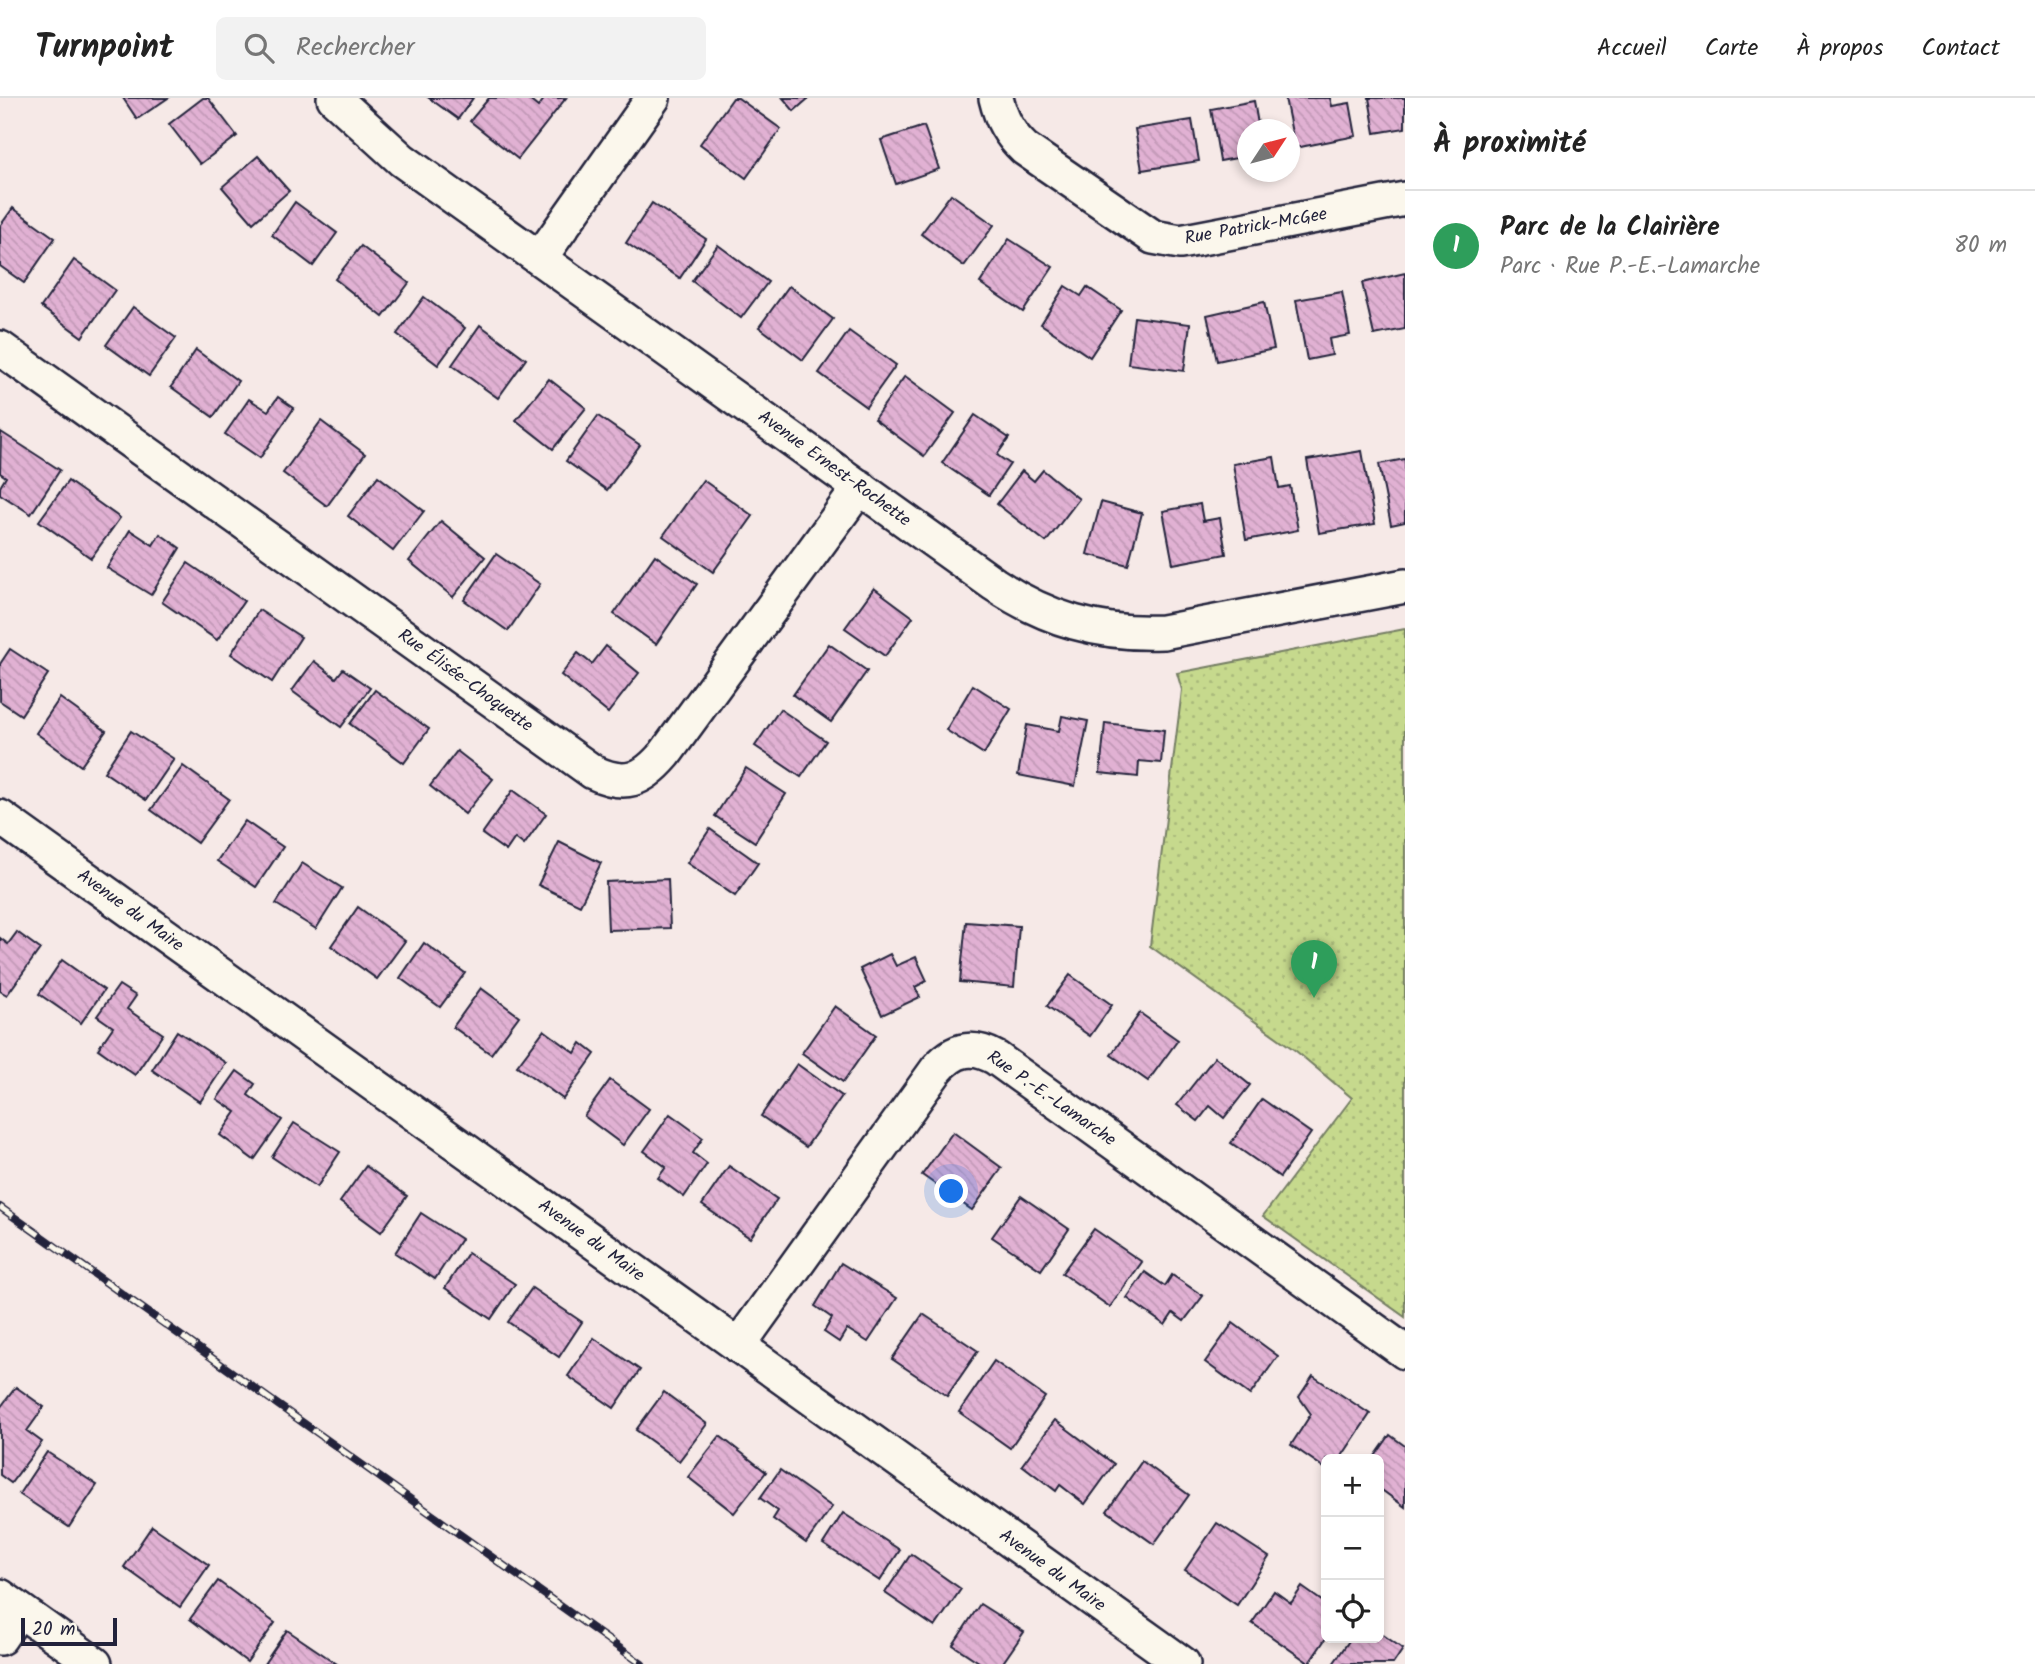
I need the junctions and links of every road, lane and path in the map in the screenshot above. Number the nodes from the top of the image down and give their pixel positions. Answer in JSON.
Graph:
{"nodes":[{"id":1,"x":334,"y":98,"type":"edge"},
{"id":2,"x":653,"y":98,"type":"edge"},
{"id":3,"x":996,"y":98,"type":"edge"},
{"id":4,"x":1405,"y":200,"type":"edge"},
{"id":5,"x":540,"y":258,"type":"junction"},
{"id":6,"x":0,"y":348,"type":"edge"},
{"id":7,"x":860,"y":487,"type":"junction"},
{"id":8,"x":1405,"y":586,"type":"edge"},
{"id":9,"x":0,"y":817,"type":"edge"},
{"id":10,"x":738,"y":1346,"type":"junction"},
{"id":11,"x":1405,"y":1352,"type":"edge"},
{"id":12,"x":10,"y":1603,"type":"edge"},
{"id":13,"x":0,"y":1638,"type":"edge"},
{"id":14,"x":95,"y":1664,"type":"edge"},
{"id":15,"x":1183,"y":1664,"type":"edge"}],
"edges":[{"from":1,"to":5,"type":"street","name":"Avenue Ernest-Rochette"},
{"from":2,"to":5,"type":"street"},
{"from":3,"to":4,"type":"street","name":"Rue Patrick-McGee"},
{"from":5,"to":7,"type":"street","name":"Avenue Ernest-Rochette"},
{"from":6,"to":7,"type":"street","name":"Rue Élisée-Choquette"},
{"from":7,"to":8,"type":"street","name":"Avenue Ernest-Rochette"},
{"from":9,"to":10,"type":"street","name":"Avenue du Maire"},
{"from":10,"to":11,"type":"street","name":"Rue P.-E.-Lamarche"},
{"from":10,"to":15,"type":"street","name":"Avenue du Maire"},
{"from":12,"to":13,"type":"street"},
{"from":12,"to":14,"type":"street"}]}
